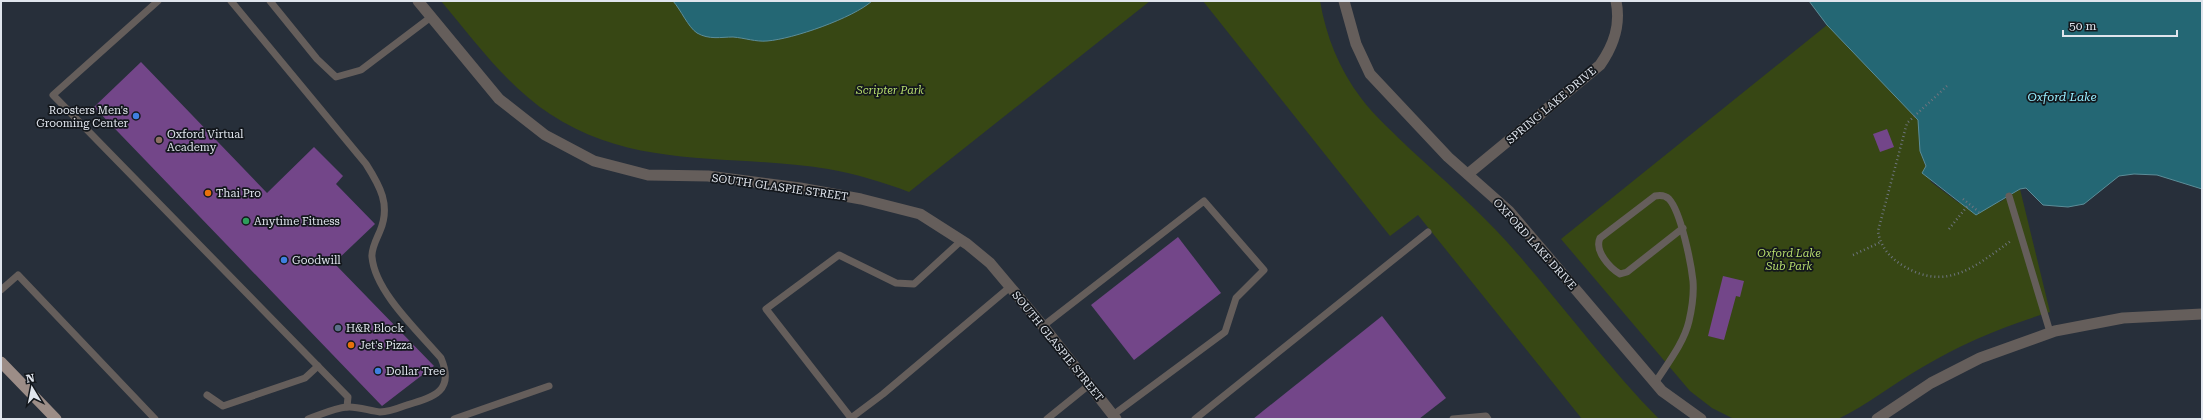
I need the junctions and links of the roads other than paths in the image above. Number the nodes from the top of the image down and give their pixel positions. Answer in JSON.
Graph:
{"nodes":[{"id":1,"x":158,"y":1,"type":"edge"},
{"id":2,"x":232,"y":1,"type":"edge"},
{"id":3,"x":270,"y":1,"type":"edge"},
{"id":4,"x":418,"y":1,"type":"edge"},
{"id":5,"x":1344,"y":1,"type":"edge"},
{"id":6,"x":1616,"y":1,"type":"edge"},
{"id":7,"x":431,"y":17,"type":"junction"},
{"id":8,"x":1468,"y":174,"type":"junction"},
{"id":9,"x":2009,"y":196,"type":"dead end"},
{"id":10,"x":1683,"y":228,"type":"junction"},
{"id":11,"x":1428,"y":232,"type":"dead end"},
{"id":12,"x":962,"y":240,"type":"junction"},
{"id":13,"x":1010,"y":287,"type":"junction"},
{"id":14,"x":1,"y":290,"type":"edge"},
{"id":15,"x":2202,"y":314,"type":"edge"},
{"id":16,"x":1043,"y":326,"type":"junction"},
{"id":17,"x":2050,"y":332,"type":"junction"},
{"id":18,"x":1,"y":362,"type":"edge"},
{"id":19,"x":318,"y":366,"type":"junction"},
{"id":20,"x":1655,"y":383,"type":"junction"},
{"id":21,"x":1089,"y":385,"type":"junction"},
{"id":22,"x":549,"y":386,"type":"dead end"},
{"id":23,"x":207,"y":395,"type":"dead end"},
{"id":24,"x":347,"y":407,"type":"junction"},
{"id":25,"x":1114,"y":417,"type":"edge"},
{"id":26,"x":56,"y":419,"type":"edge"},
{"id":27,"x":155,"y":419,"type":"edge"},
{"id":28,"x":308,"y":419,"type":"edge"},
{"id":29,"x":454,"y":419,"type":"edge"},
{"id":30,"x":1046,"y":419,"type":"edge"},
{"id":31,"x":1195,"y":419,"type":"edge"},
{"id":32,"x":1453,"y":419,"type":"edge"},
{"id":33,"x":1488,"y":419,"type":"edge"},
{"id":34,"x":1701,"y":419,"type":"edge"},
{"id":35,"x":1877,"y":419,"type":"edge"}],
"edges":[{"from":1,"to":19,"type":"lane"},
{"from":2,"to":24,"type":"lane"},
{"from":3,"to":7,"type":"lane"},
{"from":4,"to":7,"type":"street","name":"SOUTH GLASPIE STREET"},
{"from":5,"to":8,"type":"street","name":"OXFORD LAKE DRIVE"},
{"from":6,"to":8,"type":"street","name":"SPRING LAKE DRIVE"},
{"from":7,"to":12,"type":"street","name":"SOUTH GLASPIE STREET"},
{"from":8,"to":20,"type":"street","name":"OXFORD LAKE DRIVE"},
{"from":9,"to":17,"type":"lane"},
{"from":10,"to":10,"type":"lane"},
{"from":10,"to":20,"type":"lane"},
{"from":11,"to":31,"type":"lane"},
{"from":12,"to":13,"type":"street","name":"SOUTH GLASPIE STREET"},
{"from":12,"to":13,"type":"lane"},
{"from":13,"to":16,"type":"street","name":"SOUTH GLASPIE STREET"},
{"from":14,"to":27,"type":"lane"},
{"from":15,"to":17,"type":"street"},
{"from":16,"to":21,"type":"street","name":"SOUTH GLASPIE STREET"},
{"from":16,"to":25,"type":"lane"},
{"from":17,"to":35,"type":"street"},
{"from":18,"to":26,"type":"main road"},
{"from":19,"to":23,"type":"lane"},
{"from":19,"to":24,"type":"lane"},
{"from":20,"to":34,"type":"street","name":"OXFORD LAKE DRIVE"},
{"from":21,"to":25,"type":"street","name":"SOUTH GLASPIE STREET"},
{"from":21,"to":30,"type":"lane"},
{"from":22,"to":29,"type":"lane"},
{"from":24,"to":28,"type":"lane"},
{"from":32,"to":33,"type":"lane"}]}
